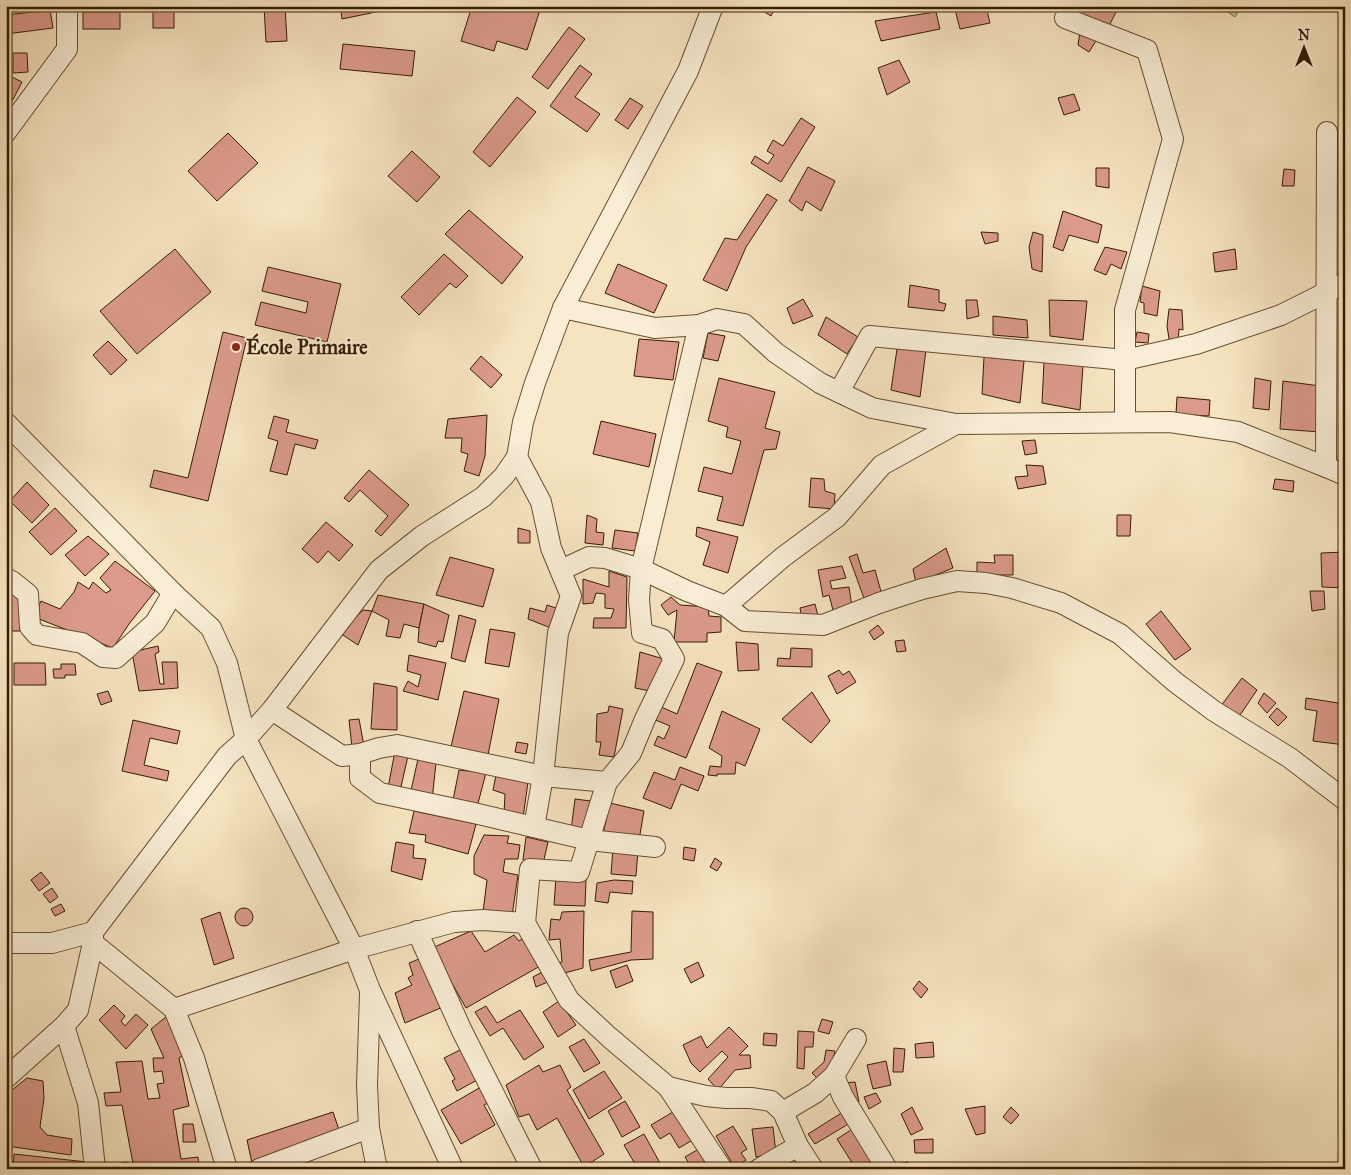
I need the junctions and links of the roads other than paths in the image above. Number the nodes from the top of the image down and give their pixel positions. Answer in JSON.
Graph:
{"nodes":[{"id":1,"x":67,"y":6,"type":"edge"},
{"id":2,"x":712,"y":6,"type":"edge"},
{"id":3,"x":1065,"y":18,"type":"dead end"},
{"id":4,"x":6,"y":132,"type":"edge"},
{"id":5,"x":1327,"y":132,"type":"dead end"},
{"id":6,"x":1345,"y":283,"type":"edge"},
{"id":7,"x":1326,"y":292,"type":"junction"},
{"id":8,"x":563,"y":308,"type":"junction"},
{"id":9,"x":699,"y":325,"type":"junction"},
{"id":10,"x":1125,"y":360,"type":"junction"},
{"id":11,"x":839,"y":392,"type":"junction"},
{"id":12,"x":1126,"y":422,"type":"junction"},
{"id":13,"x":6,"y":423,"type":"edge"},
{"id":14,"x":956,"y":424,"type":"junction"},
{"id":15,"x":517,"y":457,"type":"junction"},
{"id":16,"x":1326,"y":466,"type":"junction"},
{"id":17,"x":1345,"y":475,"type":"edge"},
{"id":18,"x":641,"y":569,"type":"junction"},
{"id":19,"x":560,"y":570,"type":"junction"},
{"id":20,"x":6,"y":578,"type":"edge"},
{"id":21,"x":173,"y":594,"type":"junction"},
{"id":22,"x":726,"y":606,"type":"junction"},
{"id":23,"x":272,"y":710,"type":"junction"},
{"id":24,"x":246,"y":739,"type":"junction"},
{"id":25,"x":360,"y":754,"type":"junction"},
{"id":26,"x":543,"y":776,"type":"junction"},
{"id":27,"x":607,"y":782,"type":"junction"},
{"id":28,"x":1345,"y":800,"type":"edge"},
{"id":29,"x":534,"y":827,"type":"junction"},
{"id":30,"x":589,"y":840,"type":"junction"},
{"id":31,"x":655,"y":848,"type":"dead end"},
{"id":32,"x":525,"y":923,"type":"junction"},
{"id":33,"x":416,"y":931,"type":"junction"},
{"id":34,"x":93,"y":938,"type":"junction"},
{"id":35,"x":6,"y":943,"type":"edge"},
{"id":36,"x":354,"y":949,"type":"junction"},
{"id":37,"x":370,"y":990,"type":"junction"},
{"id":38,"x":174,"y":1009,"type":"junction"},
{"id":39,"x":64,"y":1026,"type":"junction"},
{"id":40,"x":856,"y":1039,"type":"dead end"},
{"id":41,"x":834,"y":1076,"type":"junction"},
{"id":42,"x":6,"y":1078,"type":"edge"},
{"id":43,"x":668,"y":1087,"type":"junction"},
{"id":44,"x":783,"y":1112,"type":"junction"},
{"id":45,"x":369,"y":1128,"type":"junction"},
{"id":46,"x":798,"y":1146,"type":"junction"},
{"id":47,"x":95,"y":1169,"type":"edge"},
{"id":48,"x":227,"y":1169,"type":"edge"},
{"id":49,"x":259,"y":1169,"type":"edge"},
{"id":50,"x":377,"y":1169,"type":"edge"},
{"id":51,"x":453,"y":1169,"type":"edge"},
{"id":52,"x":532,"y":1169,"type":"edge"},
{"id":53,"x":722,"y":1169,"type":"edge"},
{"id":54,"x":759,"y":1169,"type":"edge"},
{"id":55,"x":813,"y":1169,"type":"edge"},
{"id":56,"x":887,"y":1169,"type":"edge"}],
"edges":[{"from":1,"to":4,"type":"street"},
{"from":2,"to":8,"type":"street"},
{"from":3,"to":10,"type":"street"},
{"from":5,"to":7,"type":"street"},
{"from":6,"to":7,"type":"street"},
{"from":7,"to":10,"type":"street"},
{"from":7,"to":16,"type":"street"},
{"from":8,"to":9,"type":"street"},
{"from":8,"to":15,"type":"street"},
{"from":9,"to":11,"type":"street"},
{"from":9,"to":18,"type":"street"},
{"from":10,"to":11,"type":"street"},
{"from":10,"to":12,"type":"street"},
{"from":11,"to":14,"type":"street"},
{"from":12,"to":14,"type":"street"},
{"from":12,"to":16,"type":"street"},
{"from":13,"to":21,"type":"street"},
{"from":14,"to":22,"type":"street"},
{"from":15,"to":19,"type":"street"},
{"from":15,"to":23,"type":"street"},
{"from":16,"to":17,"type":"street"},
{"from":18,"to":19,"type":"street"},
{"from":18,"to":22,"type":"street"},
{"from":18,"to":27,"type":"street"},
{"from":19,"to":26,"type":"street"},
{"from":20,"to":21,"type":"street"},
{"from":21,"to":24,"type":"street"},
{"from":22,"to":28,"type":"street"},
{"from":23,"to":24,"type":"street"},
{"from":23,"to":25,"type":"street"},
{"from":24,"to":34,"type":"street"},
{"from":24,"to":36,"type":"street"},
{"from":25,"to":26,"type":"street"},
{"from":25,"to":29,"type":"street"},
{"from":26,"to":27,"type":"street"},
{"from":26,"to":29,"type":"street"},
{"from":27,"to":30,"type":"street"},
{"from":29,"to":30,"type":"street"},
{"from":30,"to":31,"type":"street"},
{"from":30,"to":32,"type":"street"},
{"from":32,"to":33,"type":"street"},
{"from":32,"to":43,"type":"street"},
{"from":33,"to":36,"type":"street"},
{"from":33,"to":52,"type":"street"},
{"from":34,"to":35,"type":"street"},
{"from":34,"to":38,"type":"street"},
{"from":34,"to":39,"type":"street"},
{"from":36,"to":37,"type":"street"},
{"from":36,"to":38,"type":"street"},
{"from":37,"to":45,"type":"street"},
{"from":37,"to":51,"type":"street"},
{"from":38,"to":48,"type":"street"},
{"from":39,"to":42,"type":"street"},
{"from":39,"to":47,"type":"street"},
{"from":40,"to":41,"type":"street"},
{"from":41,"to":44,"type":"street"},
{"from":41,"to":56,"type":"street"},
{"from":43,"to":44,"type":"street"},
{"from":43,"to":53,"type":"street"},
{"from":44,"to":46,"type":"street"},
{"from":45,"to":49,"type":"street"},
{"from":45,"to":50,"type":"street"},
{"from":46,"to":54,"type":"street"},
{"from":46,"to":55,"type":"street"}]}
